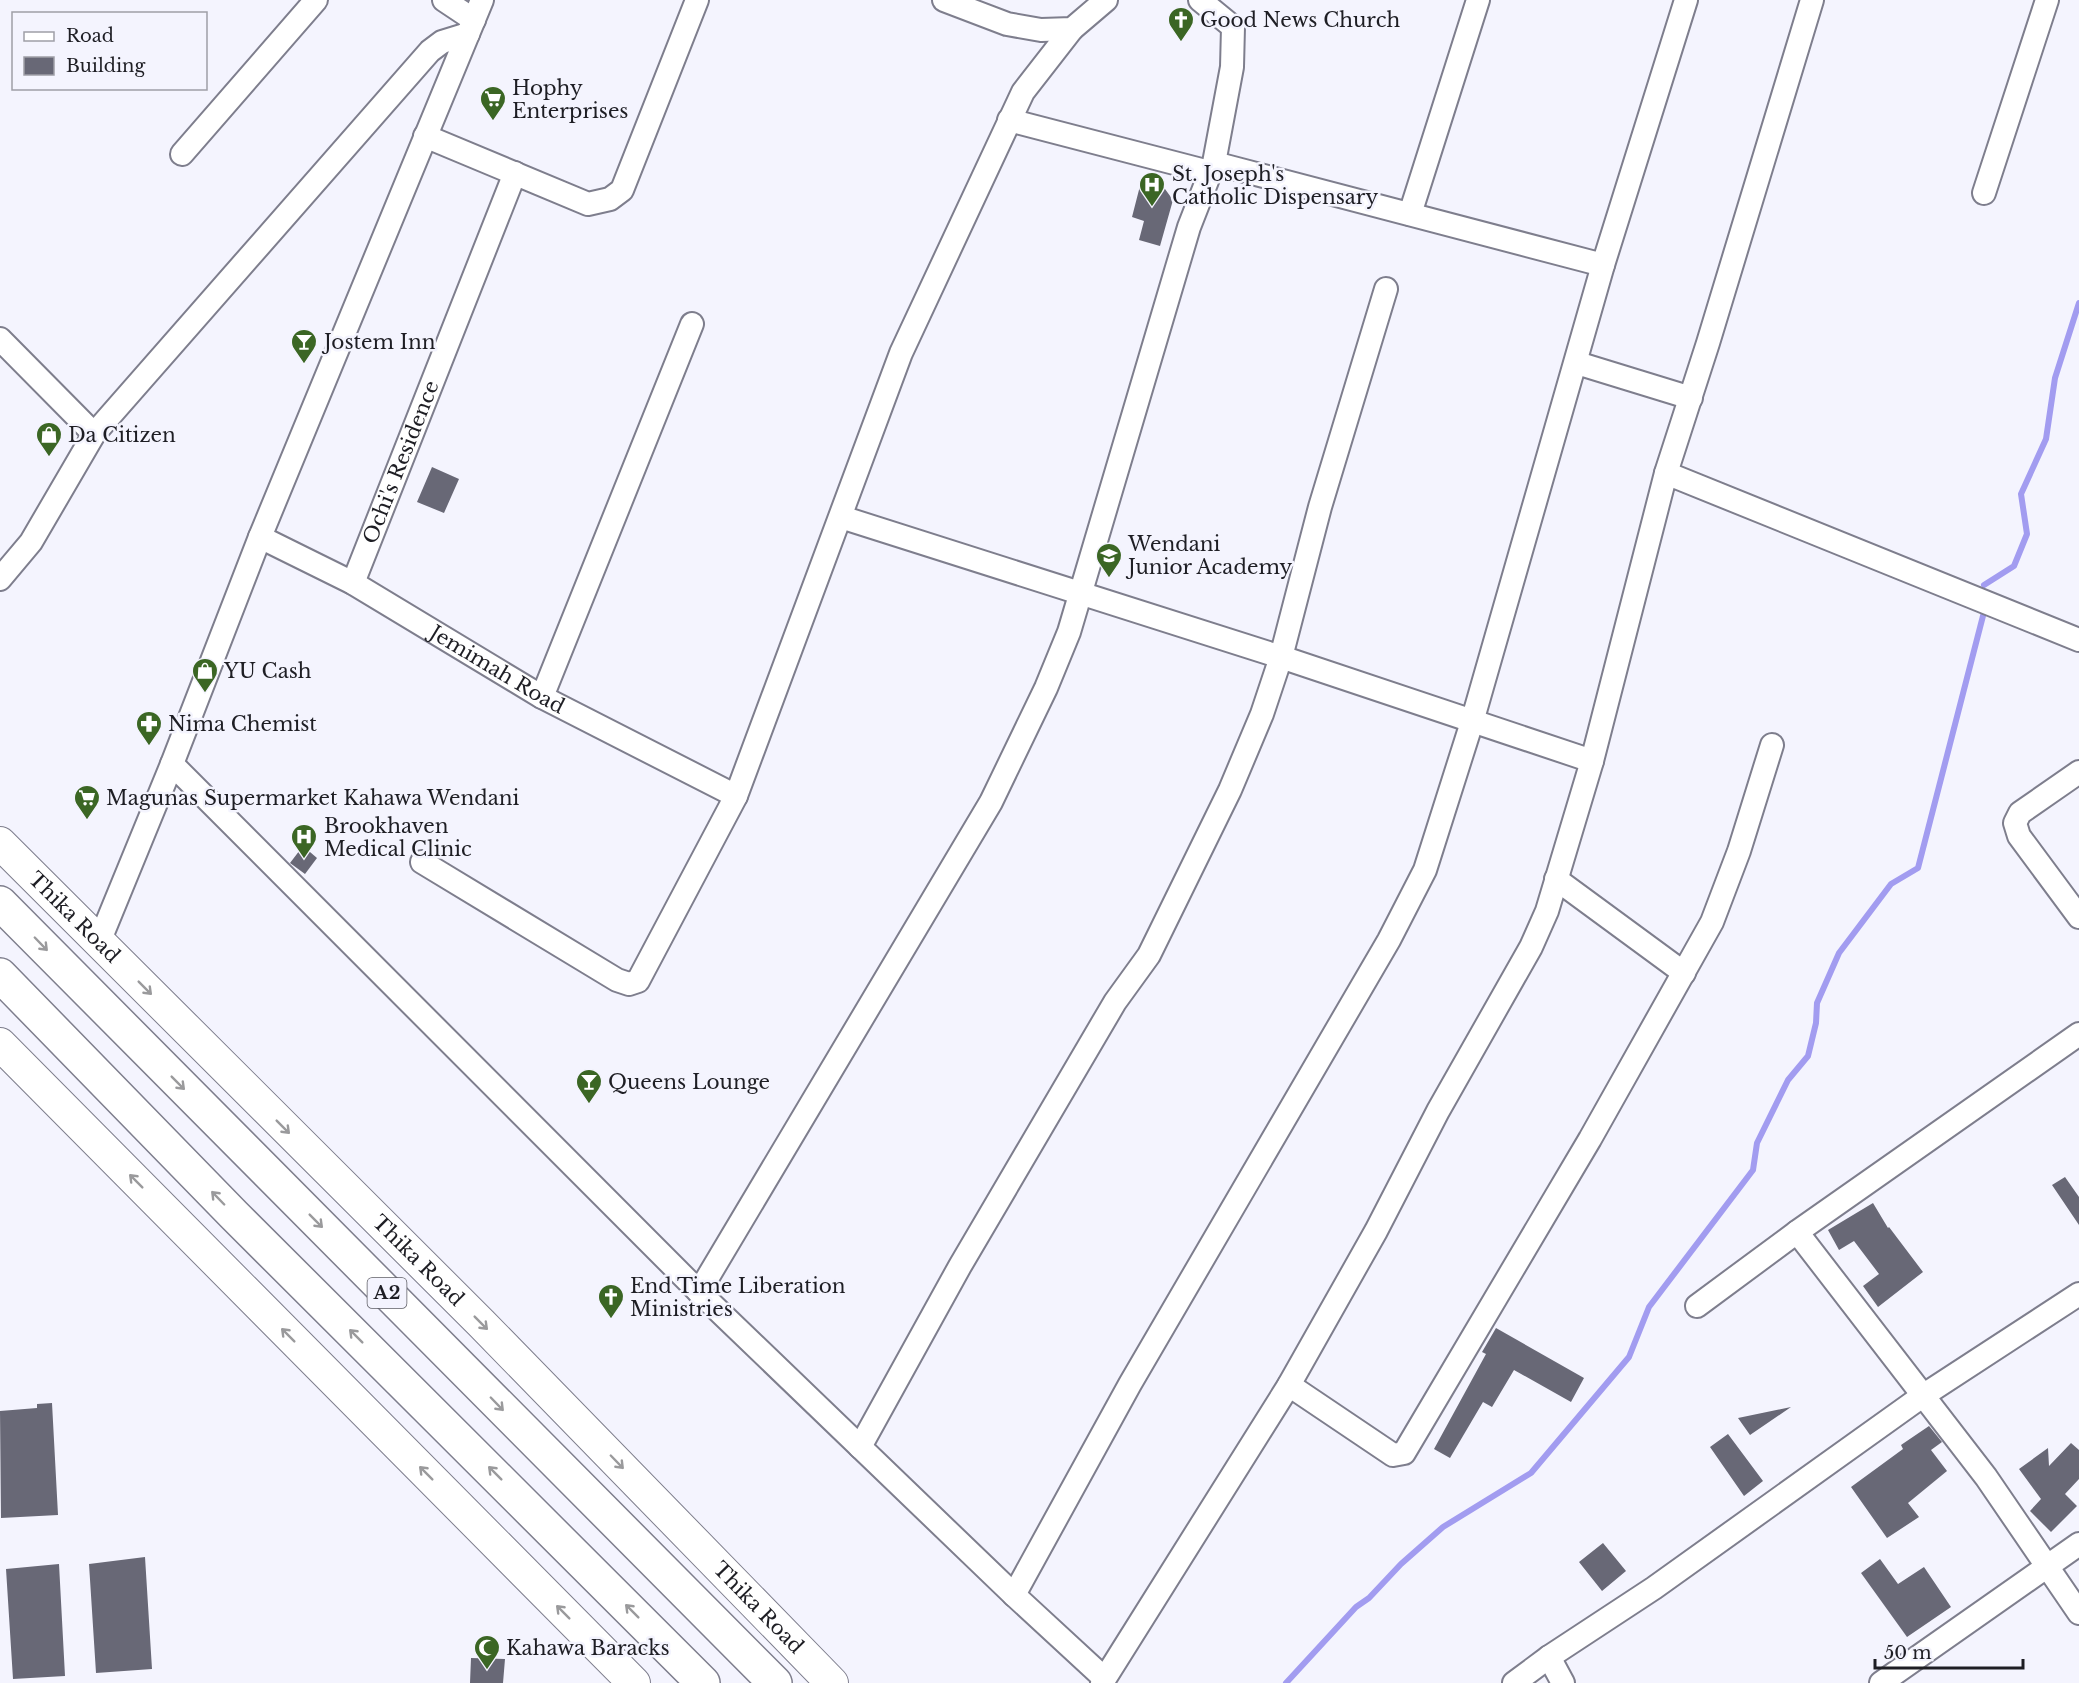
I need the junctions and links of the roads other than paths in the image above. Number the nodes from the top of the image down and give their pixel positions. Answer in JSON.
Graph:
{"nodes":[{"id":1,"x":316,"y":0,"type":"edge"},
{"id":2,"x":444,"y":0,"type":"edge"},
{"id":3,"x":697,"y":0,"type":"edge"},
{"id":4,"x":944,"y":0,"type":"edge"},
{"id":5,"x":1106,"y":0,"type":"edge"},
{"id":6,"x":1200,"y":0,"type":"edge"},
{"id":7,"x":1478,"y":0,"type":"edge"},
{"id":8,"x":1686,"y":0,"type":"edge"},
{"id":9,"x":1812,"y":0,"type":"edge"},
{"id":10,"x":2047,"y":0,"type":"edge"},
{"id":11,"x":474,"y":18,"type":"edge"},
{"id":12,"x":1072,"y":29,"type":"junction"},
{"id":13,"x":1009,"y":120,"type":"junction"},
{"id":14,"x":424,"y":136,"type":"junction"},
{"id":15,"x":182,"y":154,"type":"dead end"},
{"id":16,"x":1212,"y":168,"type":"junction"},
{"id":17,"x":515,"y":173,"type":"junction"},
{"id":18,"x":1984,"y":193,"type":"dead end"},
{"id":19,"x":1410,"y":214,"type":"junction"},
{"id":20,"x":1603,"y":265,"type":"junction"},
{"id":21,"x":1386,"y":289,"type":"dead end"},
{"id":22,"x":692,"y":324,"type":"dead end"},
{"id":23,"x":0,"y":339,"type":"edge"},
{"id":24,"x":1577,"y":363,"type":"junction"},
{"id":25,"x":1691,"y":398,"type":"junction"},
{"id":26,"x":94,"y":434,"type":"junction"},
{"id":27,"x":1666,"y":472,"type":"junction"},
{"id":28,"x":841,"y":517,"type":"junction"},
{"id":29,"x":260,"y":537,"type":"junction"},
{"id":30,"x":0,"y":579,"type":"edge"},
{"id":31,"x":352,"y":583,"type":"junction"},
{"id":32,"x":1080,"y":594,"type":"junction"},
{"id":33,"x":2079,"y":640,"type":"edge"},
{"id":34,"x":1281,"y":657,"type":"junction"},
{"id":35,"x":543,"y":697,"type":"junction"},
{"id":36,"x":1472,"y":722,"type":"junction"},
{"id":37,"x":1772,"y":745,"type":"dead end"},
{"id":38,"x":1592,"y":760,"type":"junction"},
{"id":39,"x":172,"y":764,"type":"junction"},
{"id":40,"x":2079,"y":772,"type":"edge"},
{"id":41,"x":736,"y":796,"type":"junction"},
{"id":42,"x":0,"y":843,"type":"edge"},
{"id":43,"x":422,"y":862,"type":"dead end"},
{"id":44,"x":1556,"y":879,"type":"junction"},
{"id":45,"x":0,"y":903,"type":"edge"},
{"id":46,"x":2079,"y":917,"type":"edge"},
{"id":47,"x":99,"y":942,"type":"junction"},
{"id":48,"x":1684,"y":972,"type":"junction"},
{"id":49,"x":0,"y":975,"type":"edge"},
{"id":50,"x":0,"y":991,"type":"edge"},
{"id":51,"x":35,"y":1011,"type":"junction"},
{"id":52,"x":2079,"y":1034,"type":"edge"},
{"id":53,"x":0,"y":1044,"type":"edge"},
{"id":54,"x":1797,"y":1232,"type":"junction"},
{"id":55,"x":699,"y":1292,"type":"junction"},
{"id":56,"x":2079,"y":1294,"type":"edge"},
{"id":57,"x":1697,"y":1306,"type":"dead end"},
{"id":58,"x":1289,"y":1385,"type":"junction"},
{"id":59,"x":1921,"y":1397,"type":"junction"},
{"id":60,"x":860,"y":1446,"type":"junction"},
{"id":61,"x":2079,"y":1544,"type":"edge"},
{"id":62,"x":2048,"y":1566,"type":"junction"},
{"id":63,"x":1014,"y":1595,"type":"junction"},
{"id":64,"x":2079,"y":1613,"type":"edge"},
{"id":65,"x":1549,"y":1657,"type":"junction"},
{"id":66,"x":1103,"y":1681,"type":"edge"},
{"id":67,"x":634,"y":1683,"type":"edge"},
{"id":68,"x":703,"y":1683,"type":"edge"},
{"id":69,"x":775,"y":1683,"type":"edge"},
{"id":70,"x":832,"y":1683,"type":"edge"},
{"id":71,"x":1514,"y":1683,"type":"edge"},
{"id":72,"x":1563,"y":1683,"type":"edge"},
{"id":73,"x":1881,"y":1683,"type":"edge"}],
"edges":[{"from":1,"to":15,"type":"street"},
{"from":2,"to":11,"type":"street"},
{"from":3,"to":17,"type":"street"},
{"from":4,"to":12,"type":"street"},
{"from":5,"to":12,"type":"street"},
{"from":6,"to":16,"type":"street"},
{"from":7,"to":19,"type":"street"},
{"from":8,"to":20,"type":"street"},
{"from":9,"to":25,"type":"street"},
{"from":10,"to":18,"type":"street"},
{"from":11,"to":14,"type":"street"},
{"from":11,"to":26,"type":"street"},
{"from":12,"to":13,"type":"street"},
{"from":13,"to":16,"type":"street"},
{"from":13,"to":28,"type":"street"},
{"from":14,"to":17,"type":"street"},
{"from":14,"to":29,"type":"street"},
{"from":16,"to":19,"type":"street"},
{"from":16,"to":32,"type":"street"},
{"from":17,"to":31,"type":"street","name":"Ochi's Residence"},
{"from":19,"to":20,"type":"street"},
{"from":20,"to":24,"type":"street"},
{"from":21,"to":34,"type":"street"},
{"from":22,"to":35,"type":"street"},
{"from":23,"to":26,"type":"street"},
{"from":24,"to":25,"type":"street"},
{"from":24,"to":36,"type":"street"},
{"from":25,"to":27,"type":"street"},
{"from":26,"to":30,"type":"street"},
{"from":27,"to":33,"type":"street"},
{"from":27,"to":38,"type":"street"},
{"from":28,"to":32,"type":"street"},
{"from":28,"to":41,"type":"street"},
{"from":29,"to":31,"type":"street","name":"Jemimah Road"},
{"from":29,"to":39,"type":"street"},
{"from":31,"to":35,"type":"street","name":"Jemimah Road"},
{"from":32,"to":34,"type":"street"},
{"from":32,"to":55,"type":"street"},
{"from":34,"to":36,"type":"street"},
{"from":34,"to":60,"type":"street"},
{"from":35,"to":41,"type":"street","name":"Jemimah Road"},
{"from":36,"to":38,"type":"street"},
{"from":36,"to":63,"type":"street"},
{"from":37,"to":48,"type":"street"},
{"from":38,"to":44,"type":"street"},
{"from":39,"to":47,"type":"street"},
{"from":39,"to":55,"type":"street"},
{"from":40,"to":46,"type":"street"},
{"from":41,"to":43,"type":"street"},
{"from":42,"to":47,"type":"main road","name":"Thika Road"},
{"from":44,"to":48,"type":"street"},
{"from":44,"to":58,"type":"street"},
{"from":45,"to":69,"type":"highway","name":"Thika Road","number":"A2","one_way":true},
{"from":47,"to":70,"type":"main road","name":"Thika Road","one_way":true},
{"from":48,"to":58,"type":"street"},
{"from":49,"to":51,"type":"highway","number":"A2"},
{"from":50,"to":51,"type":"highway"},
{"from":68,"to":51,"type":"highway","number":"A2","one_way":true},
{"from":52,"to":54,"type":"street"},
{"from":67,"to":53,"type":"main road","one_way":true},
{"from":54,"to":57,"type":"street"},
{"from":54,"to":59,"type":"street"},
{"from":55,"to":60,"type":"street"},
{"from":56,"to":59,"type":"street"},
{"from":58,"to":66,"type":"street"},
{"from":59,"to":62,"type":"street"},
{"from":59,"to":65,"type":"street"},
{"from":60,"to":63,"type":"street"},
{"from":61,"to":62,"type":"street"},
{"from":62,"to":64,"type":"street"},
{"from":62,"to":73,"type":"street"},
{"from":63,"to":66,"type":"street"},
{"from":65,"to":71,"type":"street"},
{"from":65,"to":72,"type":"street"}]}
